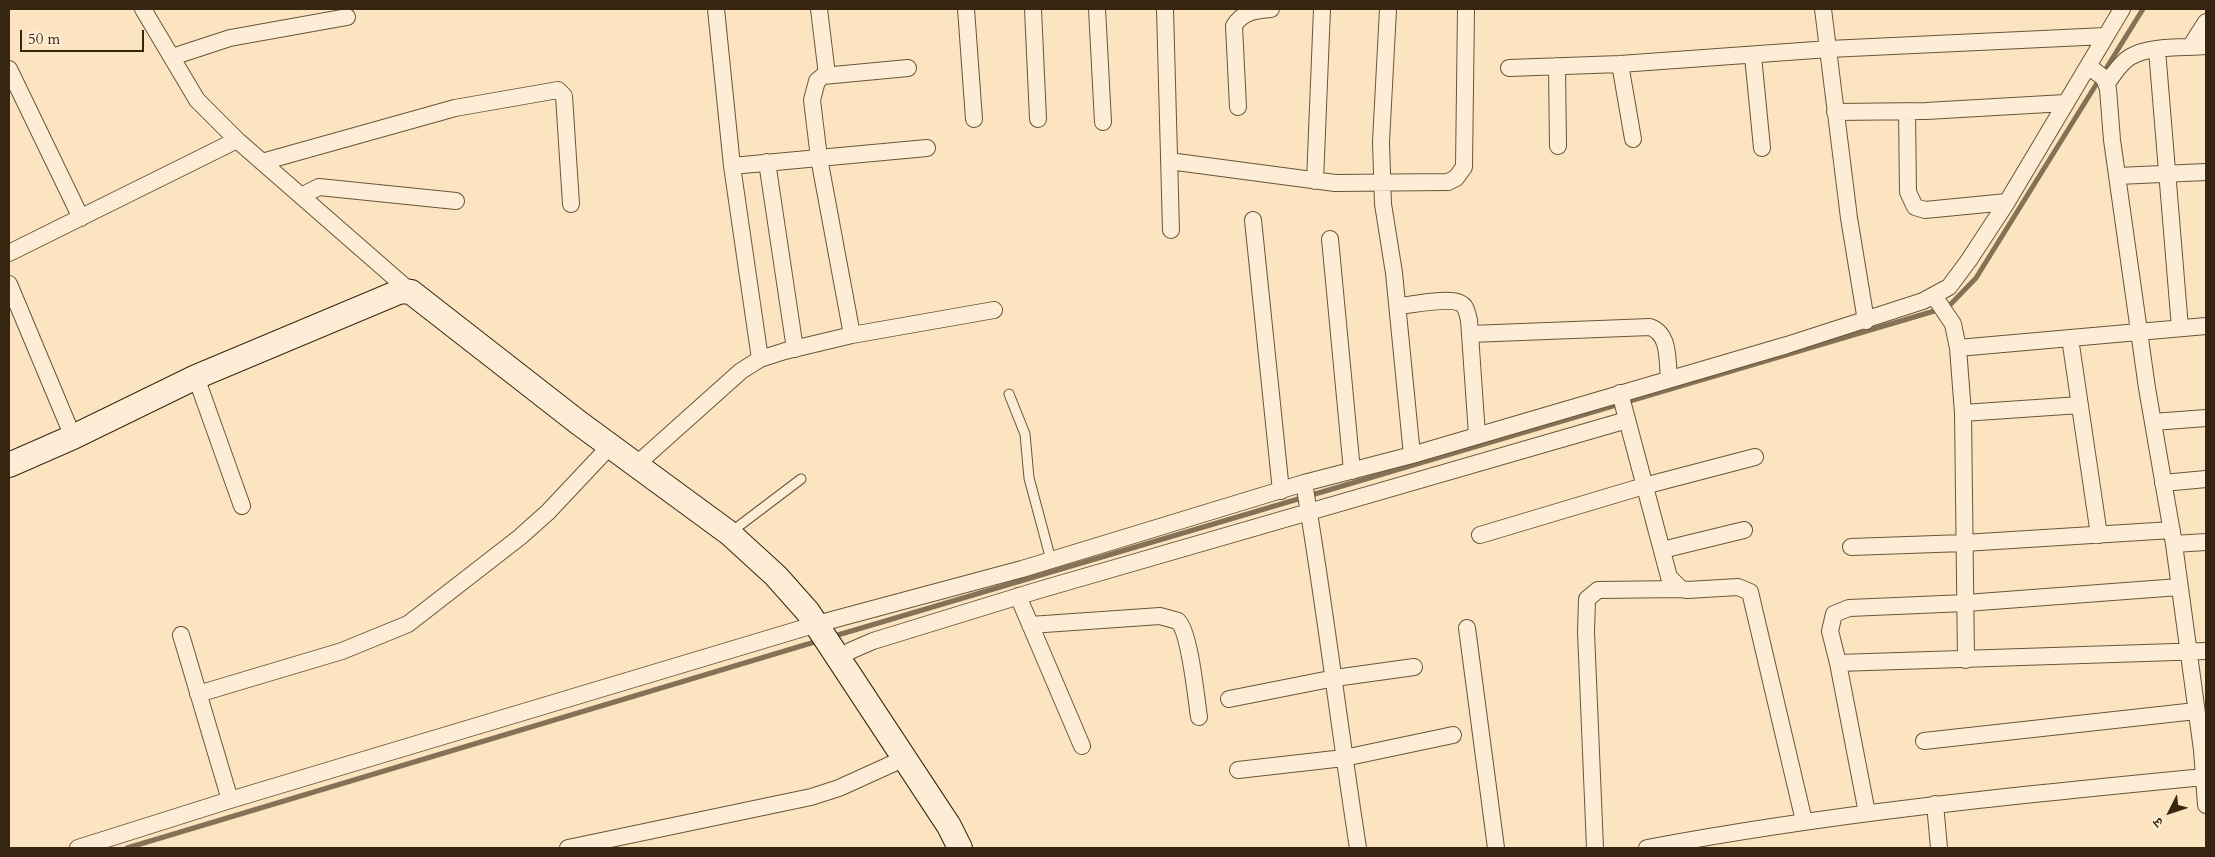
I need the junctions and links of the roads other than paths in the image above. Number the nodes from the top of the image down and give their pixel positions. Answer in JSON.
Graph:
{"nodes":[{"id":1,"x":143,"y":9,"type":"edge"},
{"id":2,"x":716,"y":9,"type":"edge"},
{"id":3,"x":819,"y":9,"type":"edge"},
{"id":4,"x":966,"y":9,"type":"edge"},
{"id":5,"x":1033,"y":9,"type":"edge"},
{"id":6,"x":1097,"y":9,"type":"edge"},
{"id":7,"x":1165,"y":9,"type":"edge"},
{"id":8,"x":1271,"y":9,"type":"edge"},
{"id":9,"x":1322,"y":9,"type":"edge"},
{"id":10,"x":1388,"y":9,"type":"edge"},
{"id":11,"x":1466,"y":9,"type":"edge"},
{"id":12,"x":1823,"y":9,"type":"edge"},
{"id":13,"x":2122,"y":9,"type":"edge"},
{"id":14,"x":347,"y":17,"type":"dead end"},
{"id":15,"x":2206,"y":22,"type":"edge"},
{"id":16,"x":2106,"y":36,"type":"junction"},
{"id":17,"x":2198,"y":47,"type":"edge"},
{"id":18,"x":1828,"y":49,"type":"junction"},
{"id":19,"x":2157,"y":50,"type":"junction"},
{"id":20,"x":1753,"y":56,"type":"junction"},
{"id":21,"x":172,"y":57,"type":"junction"},
{"id":22,"x":1620,"y":64,"type":"junction"},
{"id":23,"x":1557,"y":66,"type":"junction"},
{"id":24,"x":908,"y":68,"type":"dead end"},
{"id":25,"x":1509,"y":68,"type":"dead end"},
{"id":26,"x":9,"y":69,"type":"edge"},
{"id":27,"x":2098,"y":74,"type":"junction"},
{"id":28,"x":827,"y":75,"type":"junction"},
{"id":29,"x":2065,"y":103,"type":"junction"},
{"id":30,"x":1238,"y":107,"type":"dead end"},
{"id":31,"x":1907,"y":111,"type":"junction"},
{"id":32,"x":1835,"y":112,"type":"junction"},
{"id":33,"x":974,"y":119,"type":"dead end"},
{"id":34,"x":1038,"y":119,"type":"dead end"},
{"id":35,"x":1103,"y":122,"type":"dead end"},
{"id":36,"x":1633,"y":139,"type":"dead end"},
{"id":37,"x":237,"y":140,"type":"junction"},
{"id":38,"x":1558,"y":146,"type":"dead end"},
{"id":39,"x":927,"y":148,"type":"dead end"},
{"id":40,"x":1762,"y":148,"type":"dead end"},
{"id":41,"x":819,"y":158,"type":"junction"},
{"id":42,"x":1169,"y":161,"type":"junction"},
{"id":43,"x":262,"y":162,"type":"junction"},
{"id":44,"x":767,"y":162,"type":"junction"},
{"id":45,"x":732,"y":166,"type":"junction"},
{"id":46,"x":2206,"y":172,"type":"edge"},
{"id":47,"x":2168,"y":173,"type":"junction"},
{"id":48,"x":2118,"y":176,"type":"junction"},
{"id":49,"x":1315,"y":181,"type":"junction"},
{"id":50,"x":1382,"y":184,"type":"junction"},
{"id":51,"x":301,"y":196,"type":"junction"},
{"id":52,"x":456,"y":201,"type":"dead end"},
{"id":53,"x":2007,"y":202,"type":"junction"},
{"id":54,"x":572,"y":204,"type":"dead end"},
{"id":55,"x":80,"y":218,"type":"junction"},
{"id":56,"x":1253,"y":220,"type":"dead end"},
{"id":57,"x":1171,"y":230,"type":"dead end"},
{"id":58,"x":1330,"y":239,"type":"dead end"},
{"id":59,"x":9,"y":253,"type":"edge"},
{"id":60,"x":9,"y":284,"type":"edge"},
{"id":61,"x":411,"y":292,"type":"junction"},
{"id":62,"x":1936,"y":299,"type":"junction"},
{"id":63,"x":1398,"y":306,"type":"junction"},
{"id":64,"x":994,"y":310,"type":"dead end"},
{"id":65,"x":16,"y":318,"type":"edge"},
{"id":66,"x":1866,"y":321,"type":"junction"},
{"id":67,"x":2206,"y":326,"type":"edge"},
{"id":68,"x":2180,"y":328,"type":"junction"},
{"id":69,"x":2140,"y":332,"type":"junction"},
{"id":70,"x":1470,"y":334,"type":"junction"},
{"id":71,"x":852,"y":335,"type":"junction"},
{"id":72,"x":2070,"y":338,"type":"junction"},
{"id":73,"x":1958,"y":348,"type":"junction"},
{"id":74,"x":795,"y":349,"type":"junction"},
{"id":75,"x":760,"y":359,"type":"junction"},
{"id":76,"x":196,"y":377,"type":"junction"},
{"id":77,"x":1669,"y":379,"type":"junction"},
{"id":78,"x":1009,"y":394,"type":"dead end"},
{"id":79,"x":2080,"y":405,"type":"junction"},
{"id":80,"x":1624,"y":406,"type":"junction"},
{"id":81,"x":1964,"y":413,"type":"junction"},
{"id":82,"x":2206,"y":418,"type":"edge"},
{"id":83,"x":2153,"y":422,"type":"junction"},
{"id":84,"x":1477,"y":435,"type":"junction"},
{"id":85,"x":74,"y":437,"type":"junction"},
{"id":86,"x":611,"y":445,"type":"junction"},
{"id":87,"x":1412,"y":455,"type":"junction"},
{"id":88,"x":1755,"y":457,"type":"dead end"},
{"id":89,"x":637,"y":464,"type":"junction"},
{"id":90,"x":9,"y":465,"type":"edge"},
{"id":91,"x":1352,"y":471,"type":"junction"},
{"id":92,"x":801,"y":479,"type":"dead end"},
{"id":93,"x":2206,"y":479,"type":"edge"},
{"id":94,"x":2163,"y":483,"type":"junction"},
{"id":95,"x":1644,"y":486,"type":"junction"},
{"id":96,"x":1281,"y":491,"type":"junction"},
{"id":97,"x":1306,"y":498,"type":"junction"},
{"id":98,"x":242,"y":506,"type":"dead end"},
{"id":99,"x":1744,"y":530,"type":"dead end"},
{"id":100,"x":729,"y":534,"type":"junction"},
{"id":101,"x":1480,"y":535,"type":"dead end"},
{"id":102,"x":2099,"y":535,"type":"junction"},
{"id":103,"x":2173,"y":537,"type":"junction"},
{"id":104,"x":2206,"y":542,"type":"edge"},
{"id":105,"x":1964,"y":543,"type":"junction"},
{"id":106,"x":1851,"y":547,"type":"dead end"},
{"id":107,"x":1662,"y":550,"type":"junction"},
{"id":108,"x":1051,"y":560,"type":"junction"},
{"id":109,"x":2179,"y":587,"type":"junction"},
{"id":110,"x":1681,"y":588,"type":"junction"},
{"id":111,"x":1018,"y":596,"type":"junction"},
{"id":112,"x":1966,"y":603,"type":"junction"},
{"id":113,"x":1030,"y":625,"type":"junction"},
{"id":114,"x":1467,"y":628,"type":"dead end"},
{"id":115,"x":180,"y":635,"type":"dead end"},
{"id":116,"x":829,"y":643,"type":"junction"},
{"id":117,"x":2206,"y":651,"type":"edge"},
{"id":118,"x":2189,"y":652,"type":"junction"},
{"id":119,"x":1966,"y":660,"type":"junction"},
{"id":120,"x":1838,"y":663,"type":"junction"},
{"id":121,"x":1414,"y":666,"type":"dead end"},
{"id":122,"x":1335,"y":678,"type":"junction"},
{"id":123,"x":198,"y":694,"type":"junction"},
{"id":124,"x":1229,"y":699,"type":"dead end"},
{"id":125,"x":2196,"y":711,"type":"junction"},
{"id":126,"x":1199,"y":717,"type":"dead end"},
{"id":127,"x":1453,"y":735,"type":"dead end"},
{"id":128,"x":1924,"y":742,"type":"dead end"},
{"id":129,"x":1082,"y":746,"type":"dead end"},
{"id":130,"x":2204,"y":750,"type":"edge"},
{"id":131,"x":905,"y":758,"type":"junction"},
{"id":132,"x":1344,"y":758,"type":"junction"},
{"id":133,"x":1238,"y":770,"type":"dead end"},
{"id":134,"x":2204,"y":777,"type":"junction"},
{"id":135,"x":230,"y":800,"type":"junction"},
{"id":136,"x":1935,"y":804,"type":"junction"},
{"id":137,"x":2206,"y":805,"type":"edge"},
{"id":138,"x":1867,"y":813,"type":"junction"},
{"id":139,"x":1804,"y":821,"type":"junction"},
{"id":140,"x":1708,"y":843,"type":"edge"},
{"id":141,"x":78,"y":848,"type":"edge"},
{"id":142,"x":568,"y":848,"type":"edge"},
{"id":143,"x":960,"y":848,"type":"edge"},
{"id":144,"x":1358,"y":848,"type":"edge"},
{"id":145,"x":1496,"y":848,"type":"edge"},
{"id":146,"x":1596,"y":848,"type":"edge"},
{"id":147,"x":1648,"y":848,"type":"edge"},
{"id":148,"x":1938,"y":848,"type":"edge"}],
"edges":[{"from":1,"to":21,"type":"street"},
{"from":2,"to":45,"type":"street"},
{"from":3,"to":28,"type":"street"},
{"from":4,"to":33,"type":"street"},
{"from":5,"to":34,"type":"street"},
{"from":6,"to":35,"type":"street"},
{"from":7,"to":42,"type":"street"},
{"from":8,"to":30,"type":"street"},
{"from":9,"to":49,"type":"street"},
{"from":10,"to":50,"type":"street"},
{"from":11,"to":50,"type":"street"},
{"from":12,"to":18,"type":"street"},
{"from":13,"to":16,"type":"street"},
{"from":14,"to":21,"type":"street"},
{"from":15,"to":17,"type":"street"},
{"from":16,"to":18,"type":"street"},
{"from":16,"to":27,"type":"street"},
{"from":17,"to":19,"type":"street"},
{"from":18,"to":20,"type":"street"},
{"from":18,"to":32,"type":"street"},
{"from":19,"to":27,"type":"street"},
{"from":19,"to":47,"type":"street"},
{"from":20,"to":22,"type":"street"},
{"from":20,"to":40,"type":"street"},
{"from":21,"to":37,"type":"street"},
{"from":22,"to":23,"type":"street"},
{"from":22,"to":36,"type":"street"},
{"from":23,"to":25,"type":"street"},
{"from":23,"to":38,"type":"street"},
{"from":24,"to":28,"type":"street"},
{"from":26,"to":55,"type":"street"},
{"from":27,"to":29,"type":"street"},
{"from":27,"to":48,"type":"street"},
{"from":28,"to":41,"type":"street"},
{"from":29,"to":31,"type":"street"},
{"from":29,"to":53,"type":"street"},
{"from":31,"to":32,"type":"street"},
{"from":31,"to":53,"type":"street"},
{"from":32,"to":66,"type":"street"},
{"from":37,"to":43,"type":"street"},
{"from":37,"to":55,"type":"street"},
{"from":39,"to":41,"type":"street"},
{"from":41,"to":44,"type":"street"},
{"from":41,"to":71,"type":"street"},
{"from":42,"to":49,"type":"street"},
{"from":42,"to":57,"type":"street"},
{"from":43,"to":51,"type":"street"},
{"from":43,"to":54,"type":"street"},
{"from":44,"to":45,"type":"street"},
{"from":44,"to":74,"type":"street"},
{"from":45,"to":75,"type":"street"},
{"from":46,"to":47,"type":"street"},
{"from":47,"to":48,"type":"street"},
{"from":47,"to":68,"type":"street"},
{"from":48,"to":69,"type":"street"},
{"from":49,"to":50,"type":"street"},
{"from":50,"to":63,"type":"street"},
{"from":51,"to":52,"type":"street"},
{"from":51,"to":61,"type":"street"},
{"from":53,"to":62,"type":"street"},
{"from":55,"to":59,"type":"street"},
{"from":56,"to":96,"type":"street"},
{"from":58,"to":91,"type":"street"},
{"from":60,"to":65,"type":"street"},
{"from":61,"to":76,"type":"street"},
{"from":61,"to":86,"type":"street"},
{"from":62,"to":66,"type":"street"},
{"from":62,"to":73,"type":"street"},
{"from":63,"to":70,"type":"street"},
{"from":63,"to":87,"type":"street"},
{"from":64,"to":71,"type":"street"},
{"from":65,"to":85,"type":"street"},
{"from":66,"to":77,"type":"street"},
{"from":67,"to":68,"type":"street"},
{"from":68,"to":69,"type":"street"},
{"from":69,"to":72,"type":"street"},
{"from":69,"to":83,"type":"street"},
{"from":70,"to":77,"type":"street"},
{"from":70,"to":84,"type":"street"},
{"from":71,"to":74,"type":"street"},
{"from":72,"to":73,"type":"street"},
{"from":72,"to":79,"type":"street"},
{"from":73,"to":81,"type":"street"},
{"from":74,"to":75,"type":"street"},
{"from":75,"to":89,"type":"street"},
{"from":76,"to":85,"type":"street"},
{"from":76,"to":98,"type":"street"},
{"from":77,"to":80,"type":"street"},
{"from":78,"to":108,"type":"lane"},
{"from":79,"to":81,"type":"street"},
{"from":79,"to":102,"type":"street"},
{"from":80,"to":84,"type":"street"},
{"from":80,"to":95,"type":"street"},
{"from":80,"to":97,"type":"street"},
{"from":81,"to":105,"type":"street"},
{"from":82,"to":83,"type":"street"},
{"from":83,"to":94,"type":"street"},
{"from":84,"to":87,"type":"street"},
{"from":85,"to":90,"type":"street"},
{"from":86,"to":89,"type":"street"},
{"from":86,"to":123,"type":"street"},
{"from":87,"to":91,"type":"street"},
{"from":88,"to":95,"type":"street"},
{"from":89,"to":100,"type":"street"},
{"from":91,"to":97,"type":"street"},
{"from":92,"to":100,"type":"lane"},
{"from":93,"to":94,"type":"street"},
{"from":94,"to":103,"type":"street"},
{"from":95,"to":101,"type":"street"},
{"from":95,"to":107,"type":"street"},
{"from":96,"to":97,"type":"street"},
{"from":96,"to":108,"type":"street"},
{"from":97,"to":111,"type":"street"},
{"from":97,"to":122,"type":"street"},
{"from":99,"to":107,"type":"street"},
{"from":100,"to":116,"type":"street"},
{"from":102,"to":103,"type":"street"},
{"from":102,"to":105,"type":"street"},
{"from":103,"to":104,"type":"street"},
{"from":103,"to":109,"type":"street"},
{"from":105,"to":106,"type":"street"},
{"from":105,"to":112,"type":"street"},
{"from":107,"to":110,"type":"street"},
{"from":108,"to":116,"type":"street"},
{"from":109,"to":112,"type":"street"},
{"from":109,"to":118,"type":"street"},
{"from":110,"to":139,"type":"street"},
{"from":110,"to":146,"type":"street"},
{"from":111,"to":113,"type":"street"},
{"from":111,"to":116,"type":"street"},
{"from":112,"to":119,"type":"street"},
{"from":112,"to":120,"type":"street"},
{"from":113,"to":126,"type":"street"},
{"from":113,"to":129,"type":"street"},
{"from":114,"to":145,"type":"street"},
{"from":115,"to":123,"type":"street"},
{"from":116,"to":131,"type":"street"},
{"from":116,"to":135,"type":"street"},
{"from":117,"to":118,"type":"street"},
{"from":118,"to":119,"type":"street"},
{"from":118,"to":125,"type":"street"},
{"from":119,"to":120,"type":"street"},
{"from":120,"to":138,"type":"street"},
{"from":121,"to":122,"type":"street"},
{"from":122,"to":124,"type":"street"},
{"from":122,"to":132,"type":"street"},
{"from":123,"to":135,"type":"street"},
{"from":125,"to":128,"type":"street"},
{"from":125,"to":130,"type":"street"},
{"from":127,"to":132,"type":"street"},
{"from":130,"to":134,"type":"street"},
{"from":131,"to":142,"type":"street"},
{"from":131,"to":143,"type":"street"},
{"from":132,"to":133,"type":"street"},
{"from":132,"to":144,"type":"street"},
{"from":134,"to":136,"type":"street"},
{"from":134,"to":137,"type":"street"},
{"from":135,"to":141,"type":"street"},
{"from":136,"to":138,"type":"street"},
{"from":136,"to":148,"type":"street"},
{"from":138,"to":139,"type":"street"},
{"from":139,"to":140,"type":"street"},
{"from":140,"to":147,"type":"street"}]}
